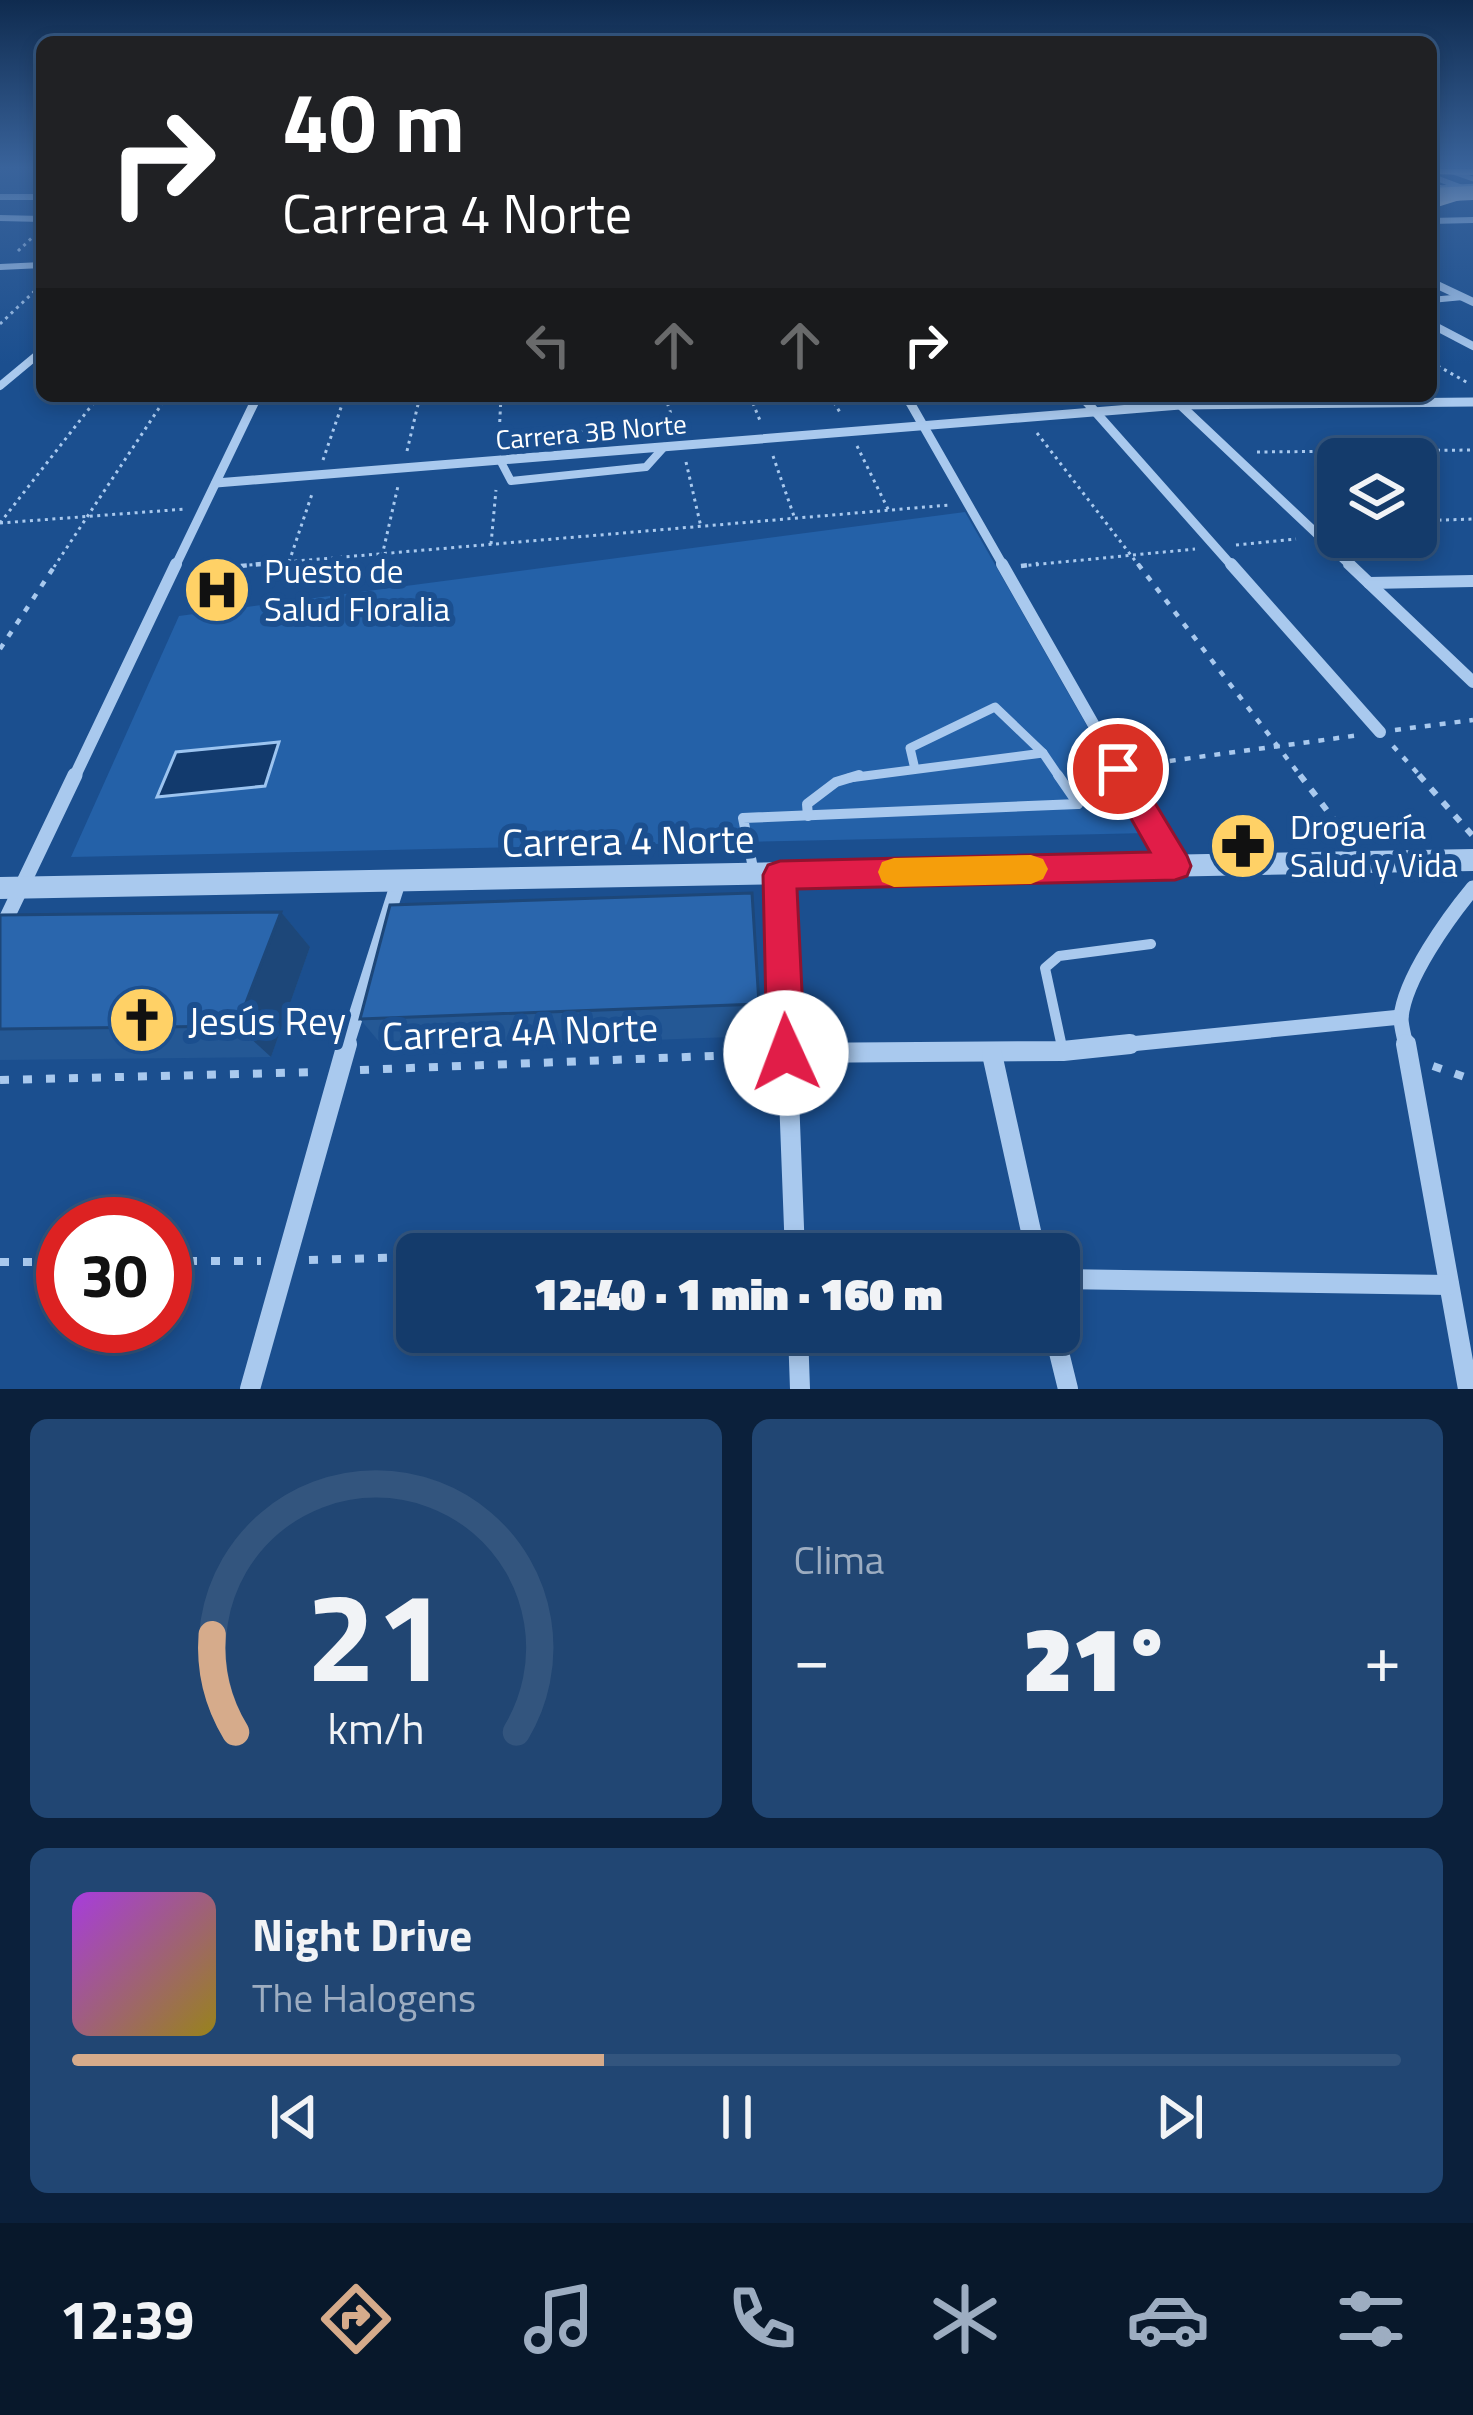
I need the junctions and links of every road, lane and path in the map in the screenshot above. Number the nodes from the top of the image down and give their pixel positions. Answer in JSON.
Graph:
{"nodes":[{"id":1,"x":36,"y":234,"type":"edge"},
{"id":2,"x":14,"y":254,"type":"dead end"},
{"id":3,"x":36,"y":265,"type":"edge"},
{"id":4,"x":0,"y":267,"type":"edge"},
{"id":5,"x":1437,"y":285,"type":"edge"},
{"id":6,"x":36,"y":290,"type":"edge"},
{"id":7,"x":1463,"y":297,"type":"junction"},
{"id":8,"x":1437,"y":299,"type":"edge"},
{"id":9,"x":1473,"y":302,"type":"edge"},
{"id":10,"x":0,"y":324,"type":"edge"},
{"id":11,"x":1437,"y":327,"type":"edge"},
{"id":12,"x":1473,"y":346,"type":"edge"},
{"id":13,"x":36,"y":356,"type":"edge"},
{"id":14,"x":1437,"y":365,"type":"edge"},
{"id":15,"x":0,"y":386,"type":"edge"},
{"id":16,"x":1473,"y":386,"type":"edge"},
{"id":17,"x":94,"y":402,"type":"edge"},
{"id":18,"x":163,"y":402,"type":"edge"},
{"id":19,"x":254,"y":402,"type":"edge"},
{"id":20,"x":833,"y":402,"type":"edge"},
{"id":21,"x":909,"y":402,"type":"edge"},
{"id":22,"x":1087,"y":402,"type":"edge"},
{"id":23,"x":1161,"y":402,"type":"edge"},
{"id":24,"x":1177,"y":402,"type":"edge"},
{"id":25,"x":1437,"y":402,"type":"edge"},
{"id":26,"x":1473,"y":402,"type":"edge"},
{"id":27,"x":1096,"y":411,"type":"junction"},
{"id":28,"x":1025,"y":417,"type":"junction"},
{"id":29,"x":674,"y":423,"type":"dead end"},
{"id":30,"x":922,"y":425,"type":"junction"},
{"id":31,"x":850,"y":431,"type":"junction"},
{"id":32,"x":499,"y":437,"type":"dead end"},
{"id":33,"x":664,"y":446,"type":"junction"},
{"id":34,"x":1473,"y":450,"type":"edge"},
{"id":35,"x":1230,"y":452,"type":"junction"},
{"id":36,"x":500,"y":460,"type":"junction"},
{"id":37,"x":687,"y":466,"type":"dead end"},
{"id":38,"x":216,"y":483,"type":"junction"},
{"id":39,"x":967,"y":503,"type":"junction"},
{"id":40,"x":204,"y":508,"type":"junction"},
{"id":41,"x":889,"y":511,"type":"junction"},
{"id":42,"x":89,"y":517,"type":"junction"},
{"id":43,"x":1473,"y":519,"type":"edge"},
{"id":44,"x":1437,"y":520,"type":"edge"},
{"id":45,"x":0,"y":523,"type":"edge"},
{"id":46,"x":701,"y":527,"type":"junction"},
{"id":47,"x":1317,"y":534,"type":"edge"},
{"id":48,"x":1317,"y":537,"type":"edge"},
{"id":49,"x":1218,"y":547,"type":"junction"},
{"id":50,"x":1131,"y":556,"type":"junction"},
{"id":51,"x":1342,"y":558,"type":"edge"},
{"id":52,"x":1004,"y":567,"type":"junction"},
{"id":53,"x":173,"y":572,"type":"junction"},
{"id":54,"x":1473,"y":581,"type":"edge"},
{"id":55,"x":1369,"y":583,"type":"junction"},
{"id":56,"x":0,"y":649,"type":"edge"},
{"id":57,"x":1473,"y":682,"type":"edge"},
{"id":58,"x":1473,"y":720,"type":"edge"},
{"id":59,"x":1381,"y":732,"type":"junction"},
{"id":60,"x":1278,"y":746,"type":"junction"},
{"id":61,"x":1043,"y":753,"type":"junction"},
{"id":62,"x":914,"y":766,"type":"junction"},
{"id":63,"x":1118,"y":769,"type":"junction"},
{"id":64,"x":808,"y":815,"type":"junction"},
{"id":65,"x":1473,"y":836,"type":"edge"},
{"id":66,"x":1473,"y":860,"type":"edge"},
{"id":67,"x":1366,"y":862,"type":"junction"},
{"id":68,"x":1175,"y":866,"type":"junction"},
{"id":69,"x":767,"y":876,"type":"junction"},
{"id":70,"x":398,"y":884,"type":"junction"},
{"id":71,"x":12,"y":887,"type":"edge"},
{"id":72,"x":1473,"y":888,"type":"edge"},
{"id":73,"x":0,"y":932,"type":"edge"},
{"id":74,"x":1151,"y":944,"type":"dead end"},
{"id":75,"x":1401,"y":1017,"type":"junction"},
{"id":76,"x":1063,"y":1052,"type":"junction"},
{"id":77,"x":786,"y":1053,"type":"junction"},
{"id":78,"x":992,"y":1054,"type":"junction"},
{"id":79,"x":1444,"y":1070,"type":"dead end"},
{"id":80,"x":338,"y":1071,"type":"junction"},
{"id":81,"x":0,"y":1080,"type":"edge"},
{"id":82,"x":1473,"y":1080,"type":"edge"},
{"id":83,"x":793,"y":1233,"type":"edge"},
{"id":84,"x":1031,"y":1233,"type":"edge"},
{"id":85,"x":0,"y":1262,"type":"edge"},
{"id":86,"x":36,"y":1262,"type":"edge"},
{"id":87,"x":1080,"y":1279,"type":"edge"},
{"id":88,"x":1450,"y":1285,"type":"junction"},
{"id":89,"x":799,"y":1353,"type":"edge"},
{"id":90,"x":1059,"y":1353,"type":"edge"},
{"id":91,"x":250,"y":1389,"type":"edge"},
{"id":92,"x":800,"y":1389,"type":"edge"},
{"id":93,"x":1067,"y":1389,"type":"edge"},
{"id":94,"x":1468,"y":1389,"type":"edge"}],
"edges":[{"from":1,"to":2,"type":"path"},
{"from":3,"to":4,"type":"street"},
{"from":5,"to":7,"type":"street"},
{"from":6,"to":10,"type":"path"},
{"from":7,"to":8,"type":"lane"},
{"from":7,"to":9,"type":"street"},
{"from":11,"to":12,"type":"street"},
{"from":13,"to":15,"type":"street"},
{"from":14,"to":16,"type":"path"},
{"from":17,"to":45,"type":"path"},
{"from":18,"to":42,"type":"path"},
{"from":19,"to":38,"type":"street"},
{"from":20,"to":31,"type":"path"},
{"from":21,"to":30,"type":"street"},
{"from":22,"to":27,"type":"street"},
{"from":23,"to":27,"type":"street","name":"Carrera 3B Norte"},
{"from":24,"to":35,"type":"street"},
{"from":25,"to":26,"type":"street","name":"Carrera 3B Norte"},
{"from":27,"to":28,"type":"street","name":"Carrera 3B Norte"},
{"from":27,"to":49,"type":"street"},
{"from":28,"to":30,"type":"street","name":"Carrera 3B Norte"},
{"from":28,"to":50,"type":"path"},
{"from":29,"to":32,"type":"path"},
{"from":30,"to":31,"type":"street","name":"Carrera 3B Norte"},
{"from":30,"to":39,"type":"street"},
{"from":31,"to":33,"type":"street","name":"Carrera 3B Norte"},
{"from":31,"to":41,"type":"path"},
{"from":33,"to":36,"type":"street","name":"Carrera 3B Norte"},
{"from":33,"to":36,"type":"lane"},
{"from":34,"to":35,"type":"path"},
{"from":35,"to":47,"type":"street"},
{"from":36,"to":38,"type":"street","name":"Carrera 3B Norte"},
{"from":37,"to":46,"type":"path"},
{"from":38,"to":40,"type":"street"},
{"from":39,"to":41,"type":"path"},
{"from":39,"to":52,"type":"street"},
{"from":40,"to":42,"type":"path"},
{"from":40,"to":53,"type":"street"},
{"from":41,"to":46,"type":"path"},
{"from":42,"to":45,"type":"path"},
{"from":42,"to":56,"type":"path"},
{"from":43,"to":44,"type":"path"},
{"from":46,"to":53,"type":"path"},
{"from":48,"to":49,"type":"path"},
{"from":49,"to":50,"type":"path"},
{"from":49,"to":59,"type":"street"},
{"from":50,"to":52,"type":"path"},
{"from":50,"to":60,"type":"path"},
{"from":51,"to":55,"type":"street"},
{"from":52,"to":63,"type":"street"},
{"from":53,"to":71,"type":"street"},
{"from":54,"to":55,"type":"street"},
{"from":55,"to":57,"type":"street"},
{"from":58,"to":59,"type":"path"},
{"from":59,"to":60,"type":"path"},
{"from":59,"to":65,"type":"path"},
{"from":60,"to":63,"type":"path"},
{"from":60,"to":67,"type":"path"},
{"from":61,"to":62,"type":"lane"},
{"from":61,"to":62,"type":"lane"},
{"from":61,"to":64,"type":"lane"},
{"from":62,"to":64,"type":"lane"},
{"from":63,"to":68,"type":"street"},
{"from":64,"to":69,"type":"lane"},
{"from":66,"to":67,"type":"street","name":"Carrera 4 Norte"},
{"from":67,"to":68,"type":"street","name":"Carrera 4 Norte"},
{"from":68,"to":69,"type":"street","name":"Carrera 4 Norte"},
{"from":69,"to":70,"type":"street","name":"Carrera 4 Norte"},
{"from":69,"to":77,"type":"street"},
{"from":70,"to":71,"type":"street","name":"Carrera 4 Norte"},
{"from":70,"to":80,"type":"street"},
{"from":71,"to":73,"type":"street"},
{"from":72,"to":75,"type":"street"},
{"from":74,"to":76,"type":"lane"},
{"from":75,"to":76,"type":"street"},
{"from":75,"to":88,"type":"street"},
{"from":76,"to":78,"type":"street"},
{"from":77,"to":78,"type":"street"},
{"from":77,"to":80,"type":"path","name":"Carrera 4A Norte"},
{"from":77,"to":83,"type":"street"},
{"from":78,"to":84,"type":"street"},
{"from":79,"to":82,"type":"path"},
{"from":80,"to":81,"type":"path","name":"Carrera 4A Norte"},
{"from":80,"to":91,"type":"street"},
{"from":85,"to":86,"type":"path"},
{"from":87,"to":88,"type":"street"},
{"from":88,"to":94,"type":"street"},
{"from":89,"to":92,"type":"street"},
{"from":90,"to":93,"type":"street"}]}
